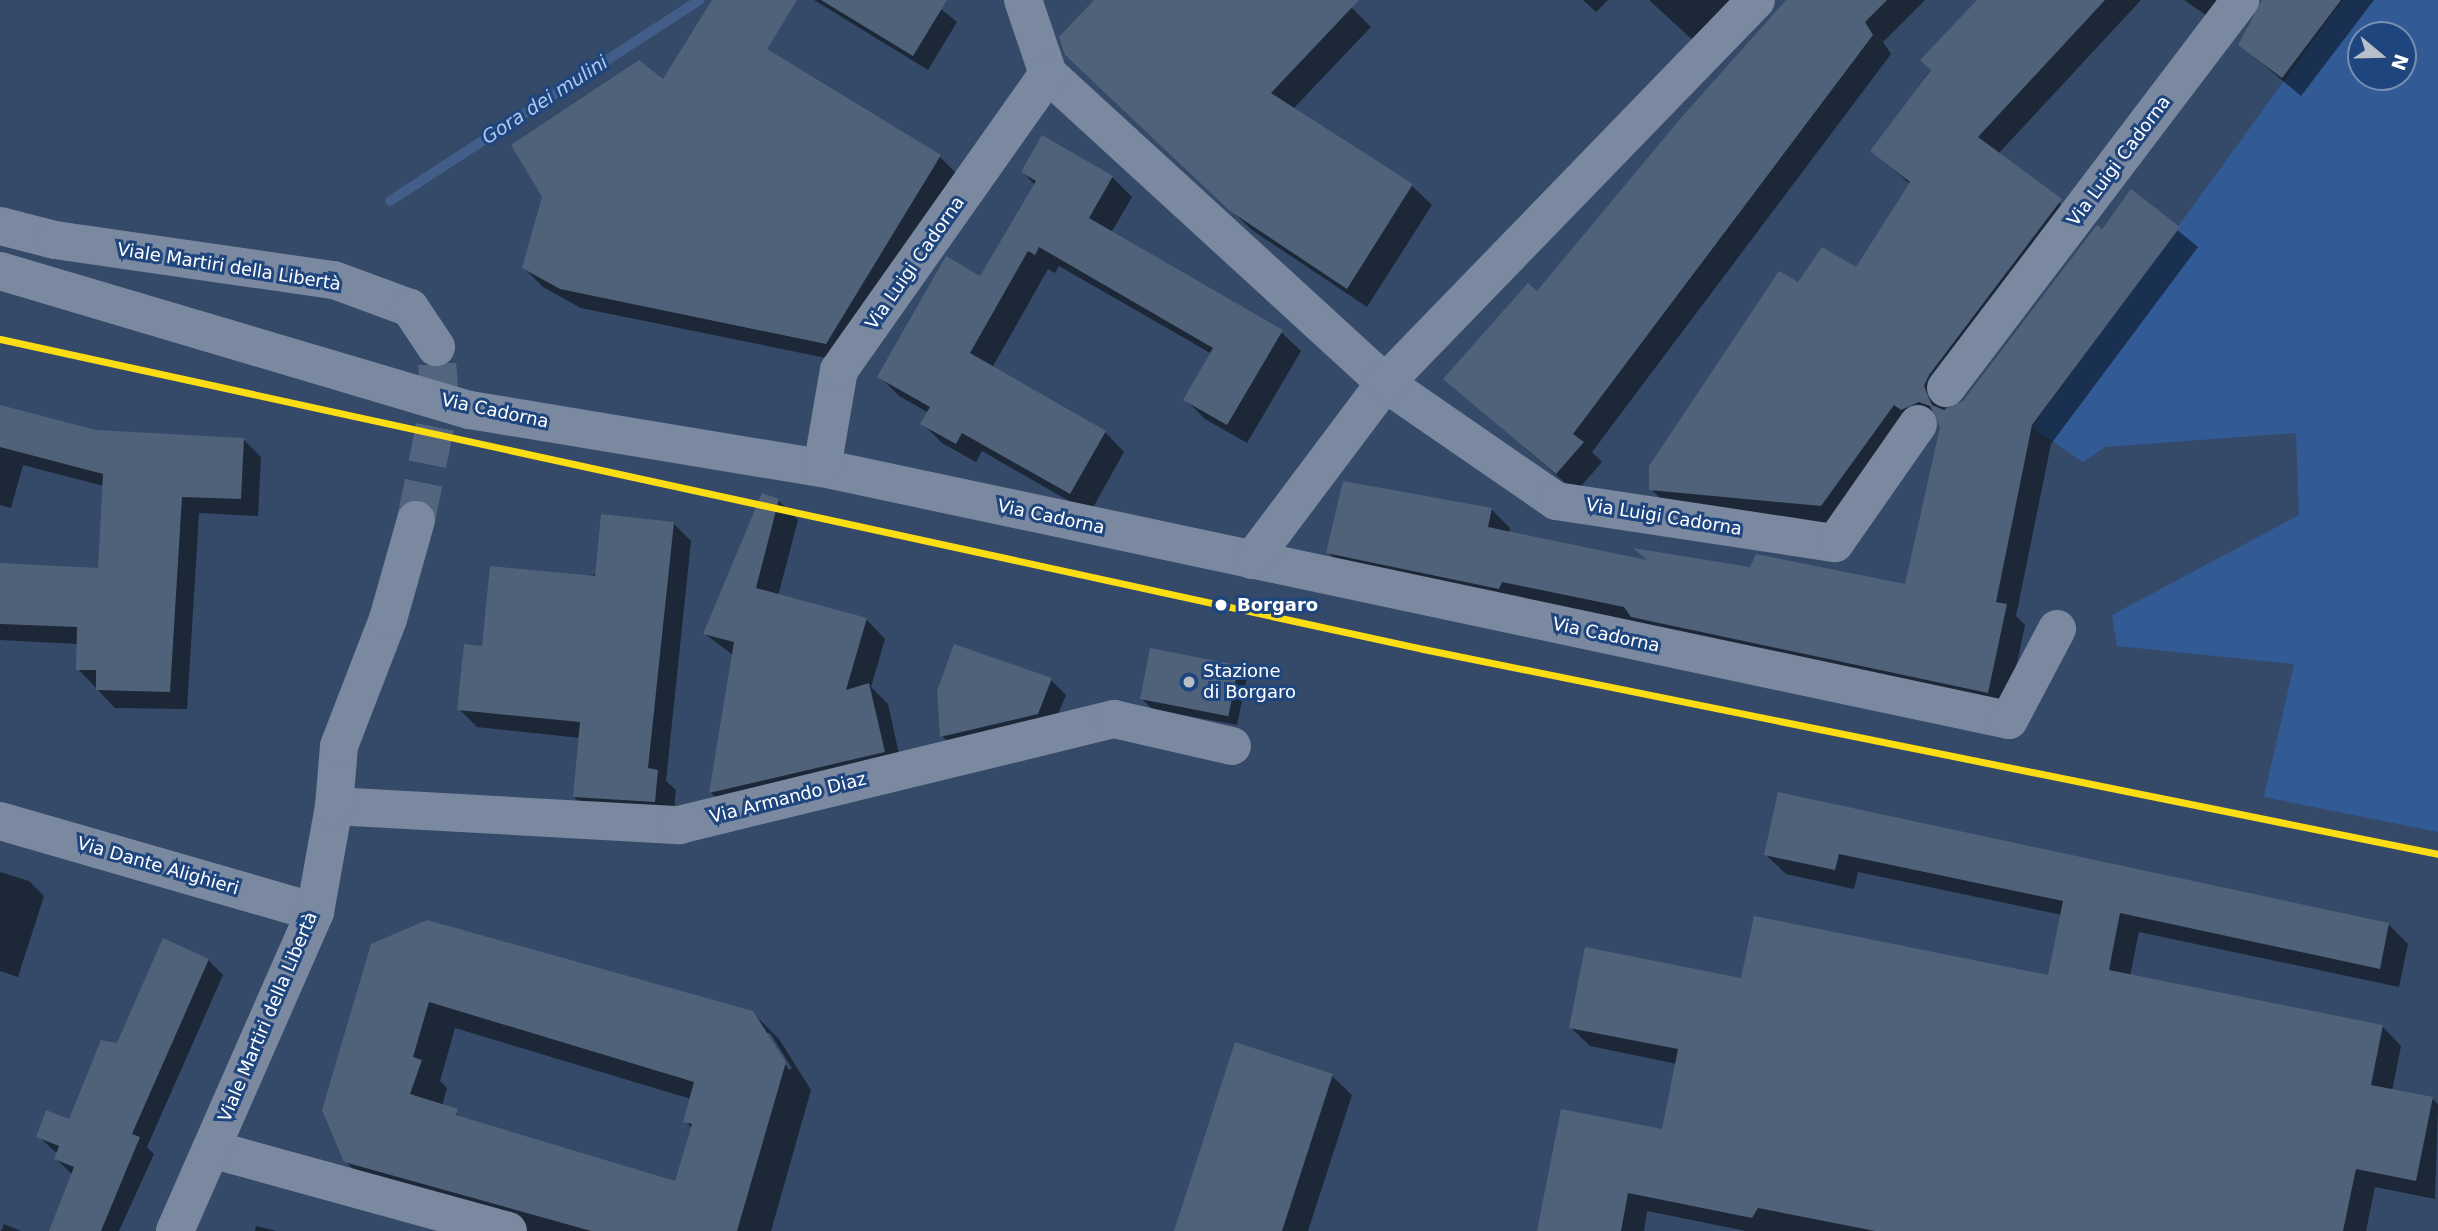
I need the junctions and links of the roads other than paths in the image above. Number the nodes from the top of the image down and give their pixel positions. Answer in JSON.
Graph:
{"nodes":[{"id":1,"x":1023,"y":0,"type":"edge"},
{"id":2,"x":1756,"y":0,"type":"edge"},
{"id":3,"x":2241,"y":0,"type":"edge"},
{"id":4,"x":1048,"y":74,"type":"junction"},
{"id":5,"x":0,"y":226,"type":"edge"},
{"id":6,"x":0,"y":271,"type":"edge"},
{"id":7,"x":436,"y":347,"type":"tunnel mouth"},
{"id":8,"x":1385,"y":383,"type":"junction"},
{"id":9,"x":1946,"y":388,"type":"dead end"},
{"id":10,"x":1918,"y":424,"type":"dead end"},
{"id":11,"x":822,"y":468,"type":"junction"},
{"id":12,"x":416,"y":520,"type":"tunnel mouth"},
{"id":13,"x":1252,"y":559,"type":"junction"},
{"id":14,"x":2057,"y":629,"type":"dead end"},
{"id":15,"x":1232,"y":746,"type":"dead end"},
{"id":16,"x":334,"y":806,"type":"junction"},
{"id":17,"x":0,"y":821,"type":"edge"},
{"id":18,"x":315,"y":912,"type":"junction"},
{"id":19,"x":211,"y":1149,"type":"junction"},
{"id":20,"x":175,"y":1231,"type":"edge"},
{"id":21,"x":508,"y":1231,"type":"edge"}],
"edges":[{"from":1,"to":4,"type":"street","name":"Via Luigi Cadorna"},
{"from":2,"to":8,"type":"street"},
{"from":3,"to":9,"type":"street","name":"Via Luigi Cadorna"},
{"from":4,"to":8,"type":"street","name":"Via Luigi Cadorna"},
{"from":4,"to":11,"type":"street","name":"Via Luigi Cadorna"},
{"from":5,"to":7,"type":"street","name":"Viale Martiri della Libertà"},
{"from":6,"to":11,"type":"street","name":"Via Cadorna"},
{"from":8,"to":10,"type":"street","name":"Via Luigi Cadorna"},
{"from":8,"to":13,"type":"street"},
{"from":11,"to":13,"type":"street","name":"Via Cadorna"},
{"from":12,"to":16,"type":"street","name":"Viale Martiri della Libertà"},
{"from":13,"to":14,"type":"street","name":"Via Cadorna"},
{"from":15,"to":16,"type":"street","name":"Via Armando Diaz"},
{"from":16,"to":18,"type":"street","name":"Viale Martiri della Libertà"},
{"from":17,"to":18,"type":"street","name":"Via Dante Alighieri"},
{"from":18,"to":19,"type":"street","name":"Viale Martiri della Libertà"},
{"from":19,"to":20,"type":"street","name":"Viale Martiri della Libertà"},
{"from":19,"to":21,"type":"street"}]}
